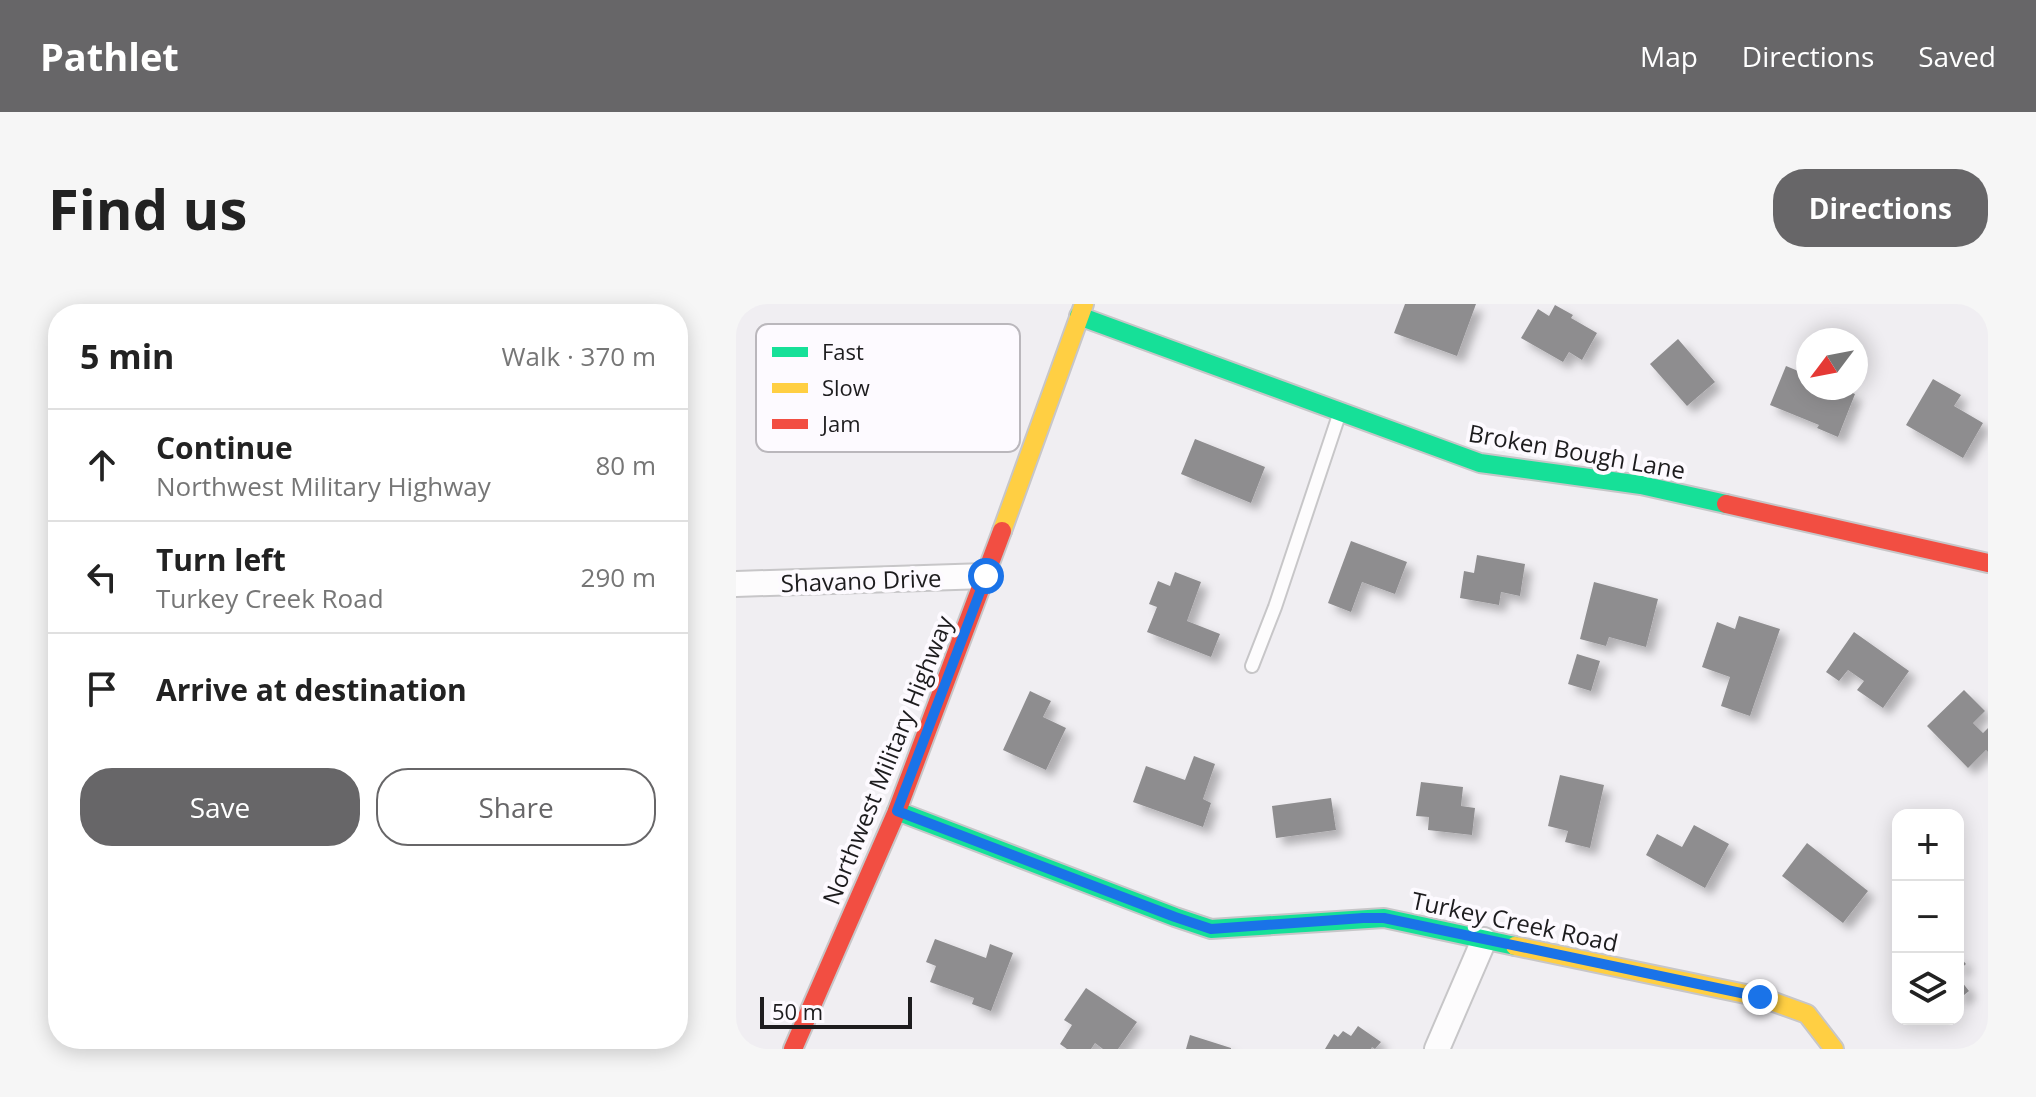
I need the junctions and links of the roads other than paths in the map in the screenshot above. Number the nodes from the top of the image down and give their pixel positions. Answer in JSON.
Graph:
{"nodes":[{"id":1,"x":1081,"y":310,"type":"edge"},
{"id":2,"x":1340,"y":412,"type":"junction"},
{"id":3,"x":1988,"y":563,"type":"edge"},
{"id":4,"x":986,"y":576,"type":"junction"},
{"id":5,"x":736,"y":584,"type":"edge"},
{"id":6,"x":1252,"y":666,"type":"dead end"},
{"id":7,"x":897,"y":811,"type":"junction"},
{"id":8,"x":1484,"y":940,"type":"junction"},
{"id":9,"x":793,"y":1049,"type":"edge"},
{"id":10,"x":1437,"y":1049,"type":"edge"},
{"id":11,"x":1834,"y":1049,"type":"edge"}],
"edges":[{"from":1,"to":2,"type":"street","name":"Broken Bough Lane"},
{"from":1,"to":4,"type":"street","name":"Northwest Military Highway"},
{"from":2,"to":3,"type":"street","name":"Broken Bough Lane"},
{"from":2,"to":6,"type":"lane"},
{"from":4,"to":5,"type":"street","name":"Shavano Drive"},
{"from":4,"to":7,"type":"street","name":"Northwest Military Highway"},
{"from":7,"to":8,"type":"street","name":"Turkey Creek Road"},
{"from":7,"to":9,"type":"street","name":"Northwest Military Highway"},
{"from":8,"to":10,"type":"street"},
{"from":8,"to":11,"type":"street","name":"Turkey Creek Road"}]}
